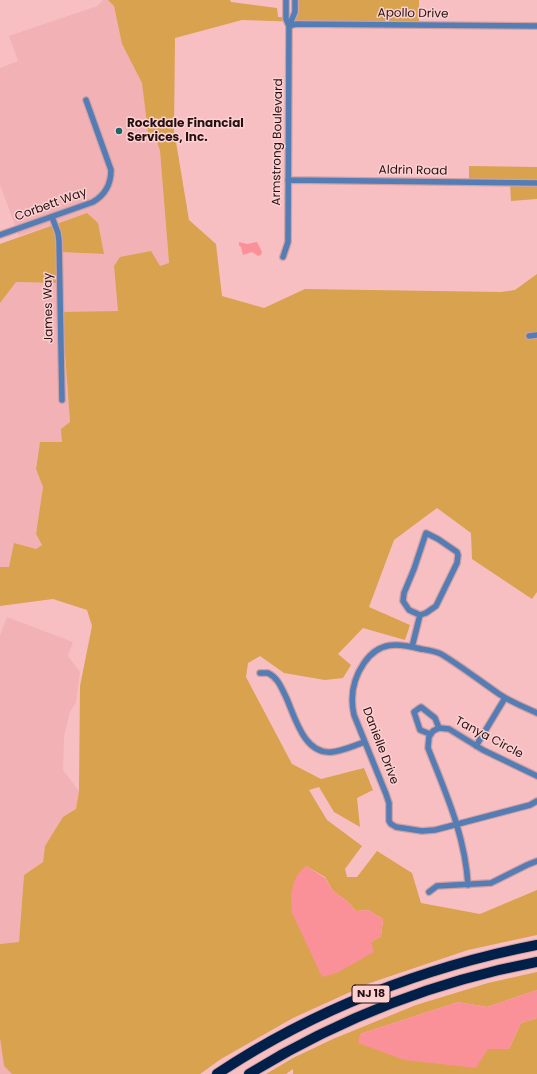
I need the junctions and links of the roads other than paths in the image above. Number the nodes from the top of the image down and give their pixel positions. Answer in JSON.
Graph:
{"nodes":[{"id":1,"x":286,"y":0,"type":"edge"},
{"id":2,"x":295,"y":0,"type":"edge"},
{"id":3,"x":289,"y":26,"type":"junction"},
{"id":4,"x":537,"y":26,"type":"edge"},
{"id":5,"x":86,"y":100,"type":"dead end"},
{"id":6,"x":288,"y":180,"type":"junction"},
{"id":7,"x":537,"y":183,"type":"edge"},
{"id":8,"x":52,"y":217,"type":"junction"},
{"id":9,"x":0,"y":235,"type":"edge"},
{"id":10,"x":283,"y":257,"type":"dead end"},
{"id":11,"x":530,"y":336,"type":"dead end"},
{"id":12,"x":537,"y":336,"type":"edge"},
{"id":13,"x":62,"y":400,"type":"dead end"},
{"id":14,"x":420,"y":615,"type":"junction"},
{"id":15,"x":412,"y":647,"type":"junction"},
{"id":16,"x":260,"y":673,"type":"dead end"},
{"id":17,"x":505,"y":698,"type":"junction"},
{"id":18,"x":537,"y":713,"type":"edge"},
{"id":19,"x":439,"y":728,"type":"junction"},
{"id":20,"x":430,"y":734,"type":"junction"},
{"id":21,"x":365,"y":742,"type":"junction"},
{"id":22,"x":476,"y":746,"type":"junction"},
{"id":23,"x":537,"y":776,"type":"edge"},
{"id":24,"x":537,"y":801,"type":"edge"},
{"id":25,"x":457,"y":824,"type":"junction"},
{"id":26,"x":537,"y":861,"type":"edge"},
{"id":27,"x":468,"y":885,"type":"junction"},
{"id":28,"x":429,"y":892,"type":"dead end"},
{"id":29,"x":537,"y":944,"type":"edge"},
{"id":30,"x":537,"y":962,"type":"edge"},
{"id":31,"x":217,"y":1074,"type":"edge"},
{"id":32,"x":249,"y":1074,"type":"edge"}],
"edges":[{"from":1,"to":3,"type":"street","name":"Armstrong Boulevard"},
{"from":2,"to":3,"type":"street","name":"Armstrong Boulevard"},
{"from":3,"to":4,"type":"street","name":"Apollo Drive"},
{"from":3,"to":6,"type":"street","name":"Armstrong Boulevard"},
{"from":5,"to":8,"type":"street","name":"Corbett Way"},
{"from":6,"to":7,"type":"street","name":"Aldrin Road"},
{"from":6,"to":10,"type":"street","name":"Armstrong Boulevard"},
{"from":8,"to":9,"type":"street","name":"Corbett Way"},
{"from":8,"to":13,"type":"street","name":"James Way"},
{"from":11,"to":12,"type":"street"},
{"from":14,"to":14,"type":"street"},
{"from":14,"to":15,"type":"street"},
{"from":15,"to":17,"type":"street","name":"Danielle Drive"},
{"from":15,"to":21,"type":"street","name":"Danielle Drive"},
{"from":16,"to":21,"type":"street"},
{"from":17,"to":18,"type":"street","name":"Danielle Drive"},
{"from":17,"to":22,"type":"street"},
{"from":19,"to":20,"type":"street","name":"Tanya Circle"},
{"from":19,"to":20,"type":"street"},
{"from":19,"to":22,"type":"street","name":"Tanya Circle"},
{"from":20,"to":25,"type":"street"},
{"from":21,"to":25,"type":"street","name":"Danielle Drive"},
{"from":22,"to":23,"type":"street","name":"Tanya Circle"},
{"from":24,"to":25,"type":"street"},
{"from":25,"to":27,"type":"street"},
{"from":26,"to":27,"type":"street"},
{"from":27,"to":28,"type":"street"},
{"from":29,"to":31,"type":"highway","number":"NJ 18"},
{"from":30,"to":32,"type":"highway","number":"NJ 18"}]}
